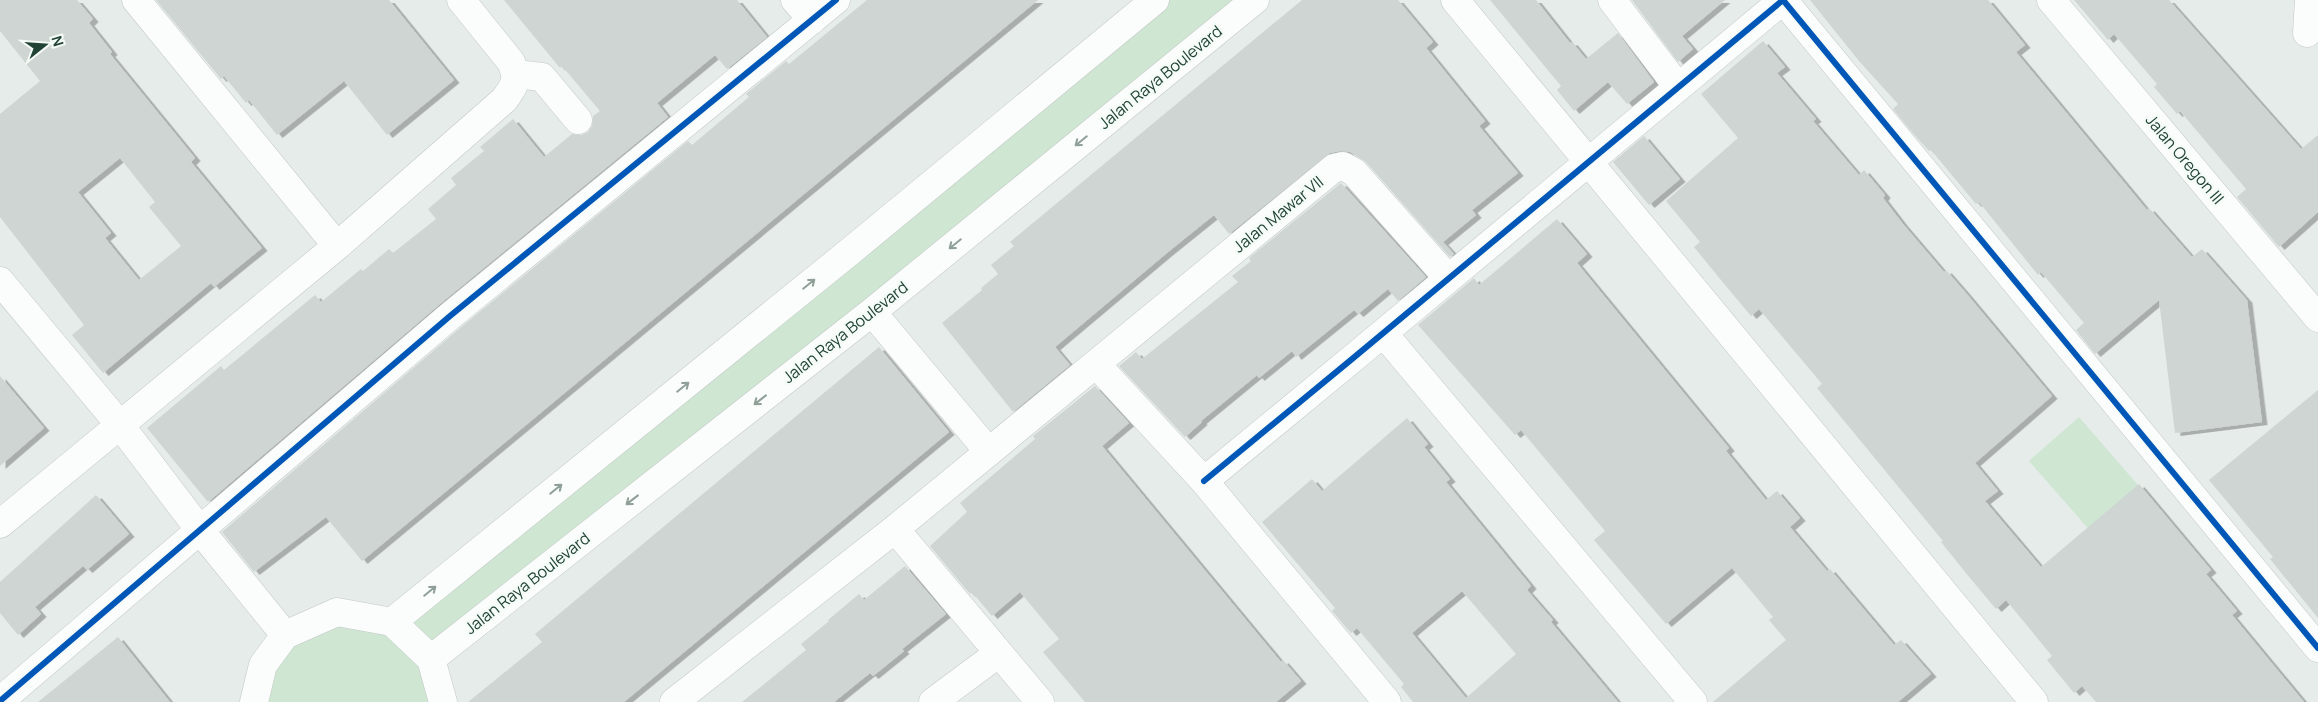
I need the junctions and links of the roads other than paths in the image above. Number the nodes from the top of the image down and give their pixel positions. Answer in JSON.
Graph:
{"nodes":[{"id":1,"x":136,"y":0,"type":"edge"},
{"id":2,"x":461,"y":0,"type":"edge"},
{"id":3,"x":836,"y":0,"type":"edge"},
{"id":4,"x":1155,"y":0,"type":"edge"},
{"id":5,"x":1255,"y":0,"type":"edge"},
{"id":6,"x":1454,"y":0,"type":"edge"},
{"id":7,"x":1612,"y":0,"type":"edge"},
{"id":8,"x":2051,"y":0,"type":"edge"},
{"id":9,"x":2309,"y":0,"type":"edge"},
{"id":10,"x":804,"y":10,"type":"edge"},
{"id":11,"x":2307,"y":33,"type":"dead end"},
{"id":12,"x":516,"y":74,"type":"junction"},
{"id":13,"x":1678,"y":87,"type":"junction"},
{"id":14,"x":578,"y":120,"type":"dead end"},
{"id":15,"x":1589,"y":161,"type":"junction"},
{"id":16,"x":337,"y":246,"type":"junction"},
{"id":17,"x":1448,"y":278,"type":"junction"},
{"id":18,"x":0,"y":281,"type":"edge"},
{"id":19,"x":2309,"y":290,"type":"edge"},
{"id":20,"x":872,"y":312,"type":"junction"},
{"id":21,"x":2318,"y":318,"type":"edge"},
{"id":22,"x":1384,"y":334,"type":"junction"},
{"id":23,"x":1096,"y":364,"type":"junction"},
{"id":24,"x":120,"y":425,"type":"junction"},
{"id":25,"x":989,"y":452,"type":"junction"},
{"id":26,"x":1204,"y":481,"type":"junction"},
{"id":27,"x":0,"y":524,"type":"edge"},
{"id":28,"x":199,"y":529,"type":"junction"},
{"id":29,"x":895,"y":529,"type":"junction"},
{"id":30,"x":392,"y":622,"type":"junction"},
{"id":31,"x":285,"y":635,"type":"junction"},
{"id":32,"x":2318,"y":648,"type":"edge"},
{"id":33,"x":999,"y":653,"type":"junction"},
{"id":34,"x":431,"y":659,"type":"junction"},
{"id":35,"x":0,"y":700,"type":"edge"},
{"id":36,"x":254,"y":702,"type":"edge"},
{"id":37,"x":443,"y":702,"type":"edge"},
{"id":38,"x":674,"y":702,"type":"edge"},
{"id":39,"x":932,"y":702,"type":"edge"},
{"id":40,"x":1040,"y":702,"type":"edge"},
{"id":41,"x":1387,"y":702,"type":"edge"},
{"id":42,"x":1693,"y":702,"type":"edge"},
{"id":43,"x":2034,"y":702,"type":"edge"}],
"edges":[{"from":1,"to":16,"type":"street"},
{"from":2,"to":12,"type":"street"},
{"from":3,"to":10,"type":"street"},
{"from":30,"to":4,"type":"street","one_way":true},
{"from":5,"to":20,"type":"street","name":"Jalan Raya Boulevard","one_way":true},
{"from":6,"to":15,"type":"street"},
{"from":7,"to":13,"type":"street"},
{"from":8,"to":19,"type":"street","name":"Jalan Oregon III"},
{"from":9,"to":11,"type":"street"},
{"from":10,"to":28,"type":"street"},
{"from":12,"to":14,"type":"street"},
{"from":12,"to":16,"type":"street"},
{"from":13,"to":15,"type":"street"},
{"from":13,"to":32,"type":"street"},
{"from":15,"to":17,"type":"street"},
{"from":15,"to":43,"type":"street"},
{"from":16,"to":24,"type":"street"},
{"from":17,"to":22,"type":"street"},
{"from":17,"to":23,"type":"street","name":"Jalan Mawar VII"},
{"from":18,"to":24,"type":"street"},
{"from":19,"to":21,"type":"street","name":"Jalan Oregon III"},
{"from":20,"to":25,"type":"street"},
{"from":20,"to":34,"type":"street","name":"Jalan Raya Boulevard","one_way":true},
{"from":22,"to":26,"type":"street"},
{"from":22,"to":42,"type":"street"},
{"from":23,"to":25,"type":"street"},
{"from":23,"to":26,"type":"street"},
{"from":24,"to":27,"type":"street"},
{"from":24,"to":28,"type":"street"},
{"from":25,"to":29,"type":"street"},
{"from":26,"to":41,"type":"street"},
{"from":28,"to":31,"type":"street"},
{"from":28,"to":35,"type":"street"},
{"from":29,"to":33,"type":"street"},
{"from":29,"to":38,"type":"street"},
{"from":30,"to":31,"type":"street"},
{"from":30,"to":34,"type":"street"},
{"from":31,"to":36,"type":"street"},
{"from":33,"to":39,"type":"street"},
{"from":33,"to":40,"type":"street"},
{"from":34,"to":37,"type":"street"}]}
